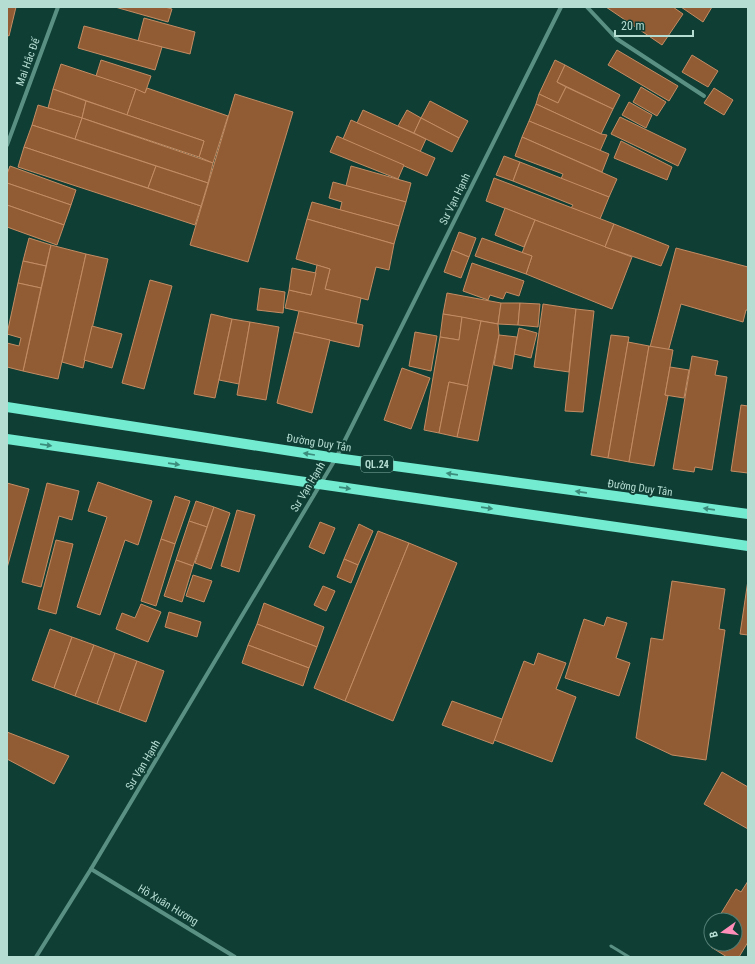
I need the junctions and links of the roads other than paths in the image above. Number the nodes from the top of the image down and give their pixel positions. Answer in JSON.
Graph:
{"nodes":[{"id":1,"x":58,"y":7,"type":"edge"},
{"id":2,"x":561,"y":7,"type":"edge"},
{"id":3,"x":587,"y":7,"type":"edge"},
{"id":4,"x":704,"y":96,"type":"dead end"},
{"id":5,"x":7,"y":145,"type":"edge"},
{"id":6,"x":7,"y":407,"type":"edge"},
{"id":7,"x":7,"y":439,"type":"edge"},
{"id":8,"x":336,"y":458,"type":"junction"},
{"id":9,"x":320,"y":485,"type":"junction"},
{"id":10,"x":748,"y":514,"type":"edge"},
{"id":11,"x":748,"y":546,"type":"edge"},
{"id":12,"x":91,"y":869,"type":"junction"},
{"id":13,"x":611,"y":946,"type":"dead end"},
{"id":14,"x":36,"y":957,"type":"edge"},
{"id":15,"x":235,"y":957,"type":"edge"},
{"id":16,"x":629,"y":957,"type":"edge"}],
"edges":[{"from":1,"to":5,"type":"street","name":"Mai Hắc Đế"},
{"from":2,"to":8,"type":"street","name":"Sư Vạn Hạnh"},
{"from":3,"to":4,"type":"street"},
{"from":8,"to":6,"type":"main road","name":"Đường Duy Tân","number":"QL.24","one_way":true},
{"from":7,"to":9,"type":"main road","one_way":true},
{"from":8,"to":9,"type":"street","name":"Sư Vạn Hạnh"},
{"from":10,"to":8,"type":"main road","name":"Đường Duy Tân","number":"QL.24","one_way":true},
{"from":9,"to":11,"type":"main road","one_way":true},
{"from":9,"to":12,"type":"street","name":"Sư Vạn Hạnh"},
{"from":12,"to":14,"type":"street","name":"Sư Vạn Hạnh"},
{"from":12,"to":15,"type":"street","name":"Hồ Xuân Hương"},
{"from":13,"to":16,"type":"lane"}]}
